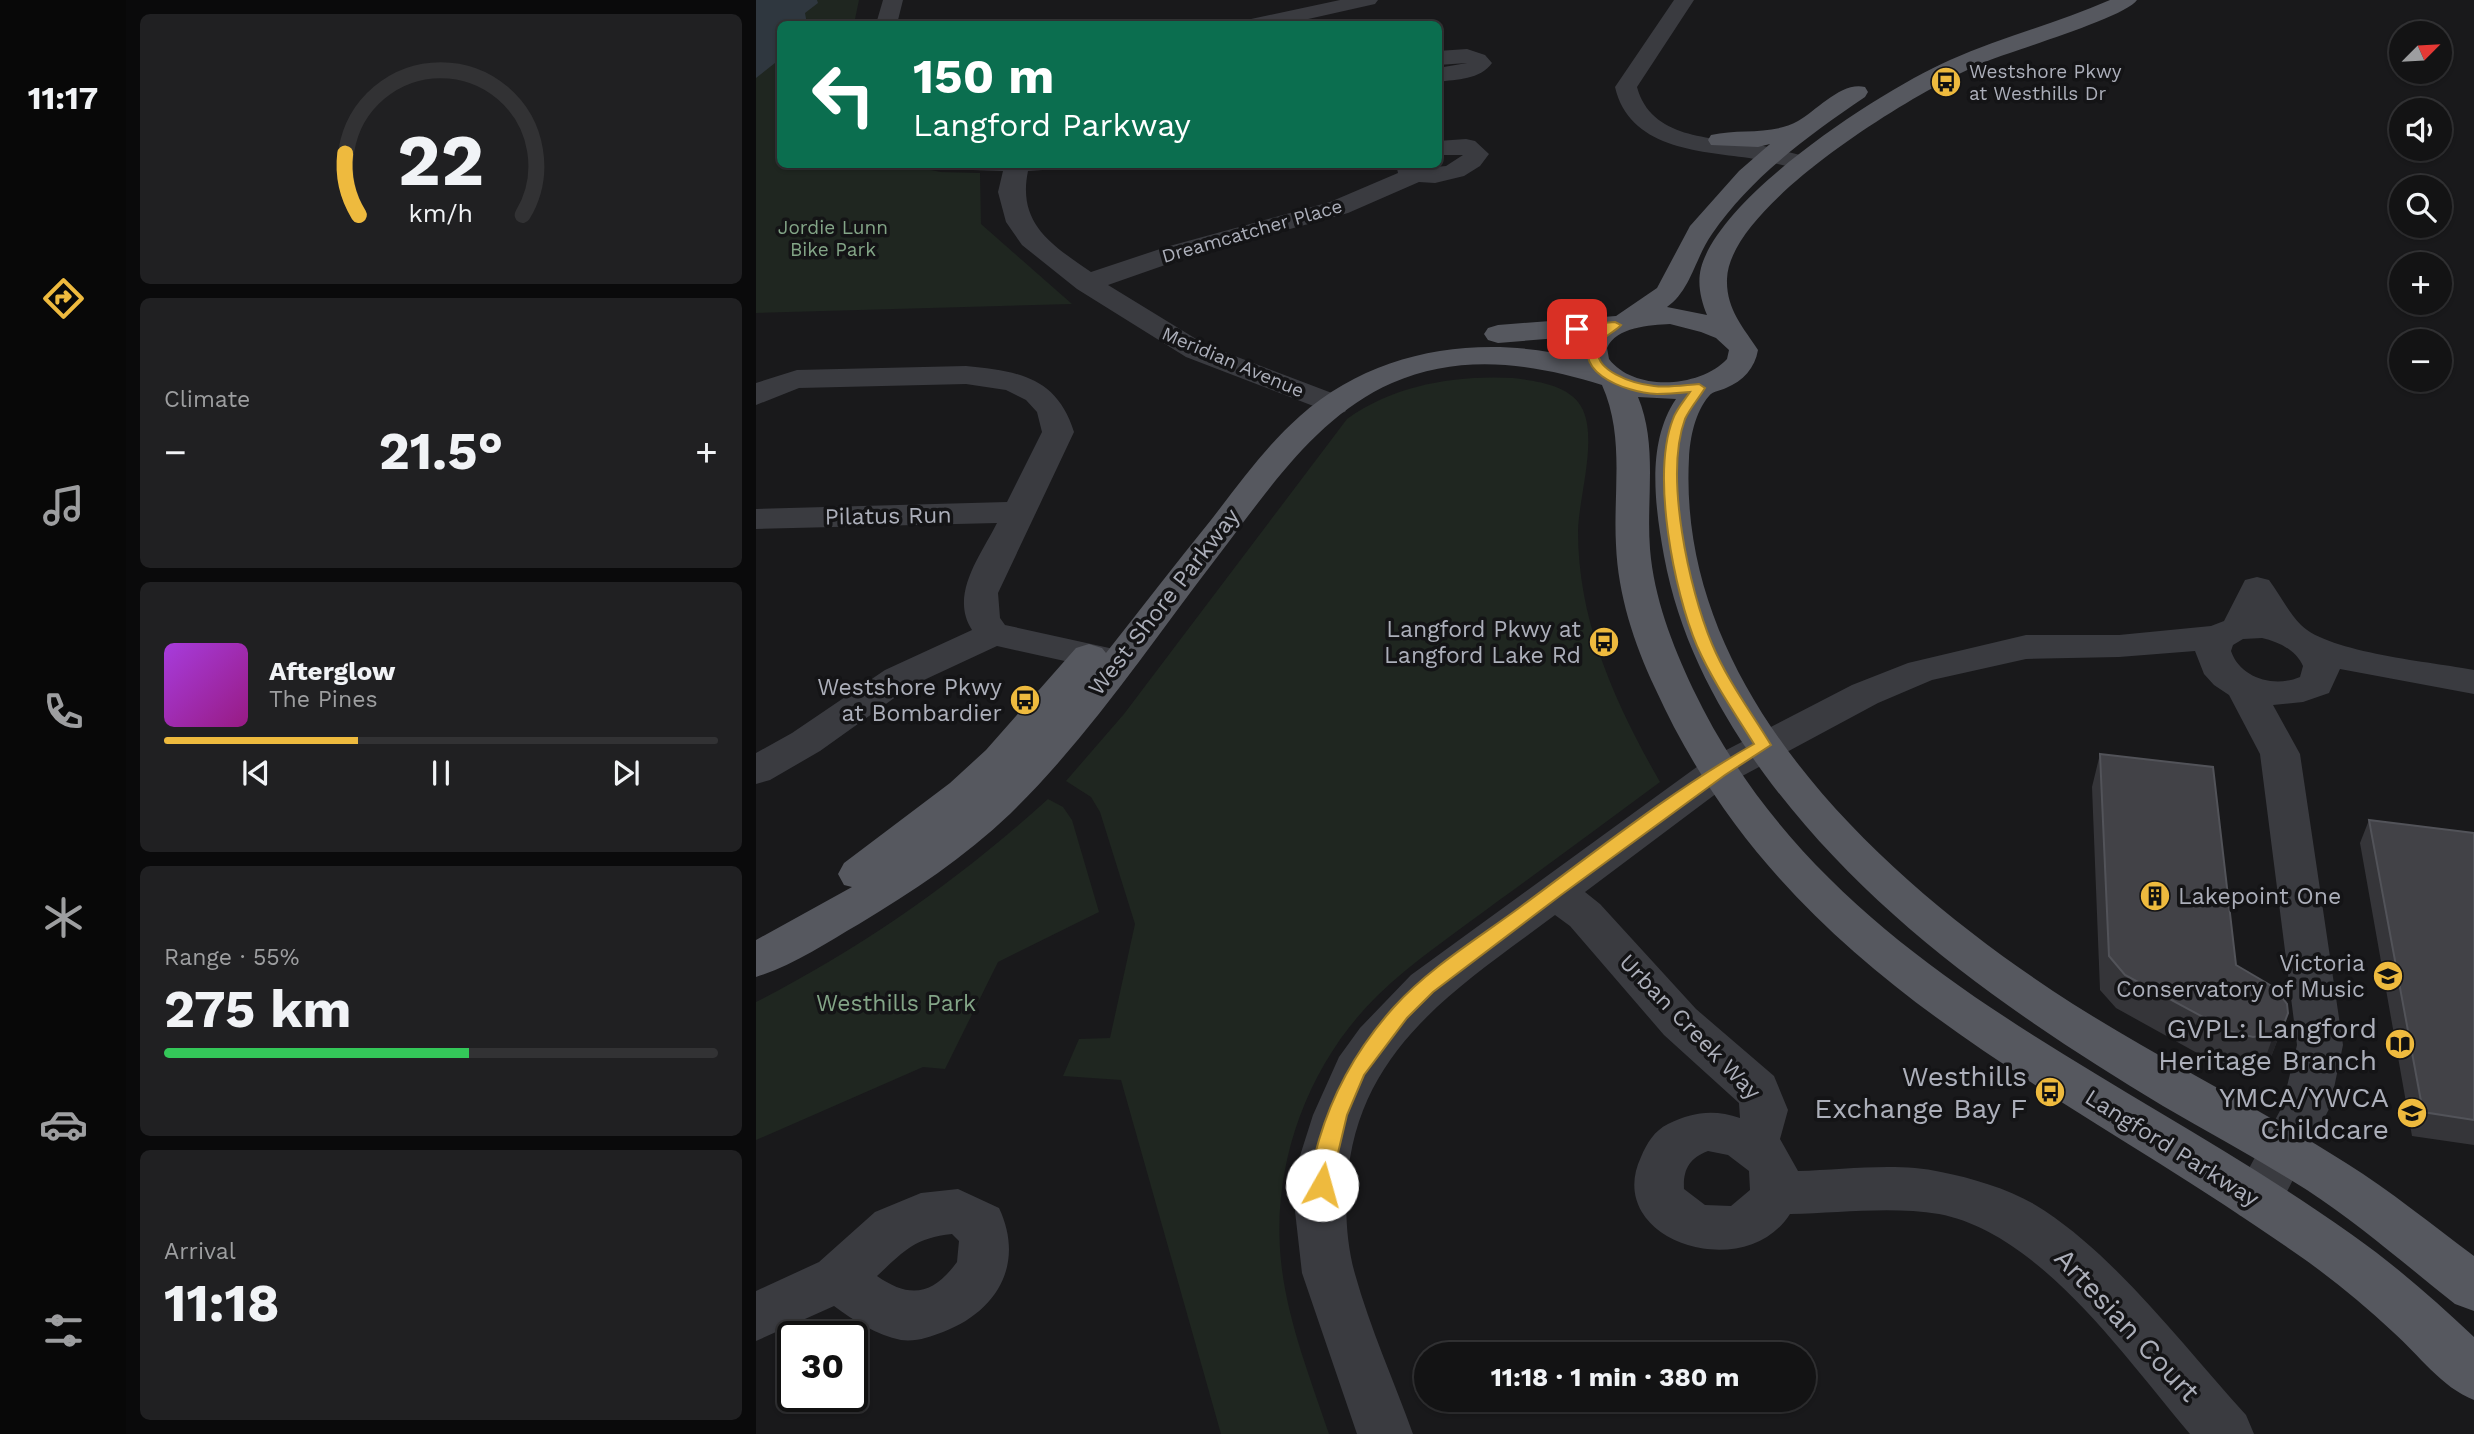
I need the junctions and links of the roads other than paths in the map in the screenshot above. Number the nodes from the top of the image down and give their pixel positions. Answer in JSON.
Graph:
{"nodes":[{"id":1,"x":892,"y":0,"type":"edge"},
{"id":2,"x":1368,"y":0,"type":"edge"},
{"id":3,"x":1684,"y":0,"type":"edge"},
{"id":4,"x":1700,"y":0,"type":"edge"},
{"id":5,"x":2078,"y":0,"type":"edge"},
{"id":6,"x":2127,"y":0,"type":"edge"},
{"id":7,"x":888,"y":21,"type":"edge"},
{"id":8,"x":1273,"y":21,"type":"edge"},
{"id":9,"x":1442,"y":58,"type":"edge"},
{"id":10,"x":1894,"y":72,"type":"dead end"},
{"id":11,"x":1442,"y":74,"type":"edge"},
{"id":12,"x":1871,"y":84,"type":"dead end"},
{"id":13,"x":1806,"y":126,"type":"junction"},
{"id":14,"x":1720,"y":140,"type":"junction"},
{"id":15,"x":1442,"y":148,"type":"edge"},
{"id":16,"x":1759,"y":153,"type":"junction"},
{"id":17,"x":1803,"y":163,"type":"junction"},
{"id":18,"x":1016,"y":168,"type":"edge"},
{"id":19,"x":1412,"y":169,"type":"edge"},
{"id":20,"x":1087,"y":283,"type":"junction"},
{"id":21,"x":1621,"y":323,"type":"junction"},
{"id":22,"x":1728,"y":332,"type":"junction"},
{"id":23,"x":1612,"y":378,"type":"junction"},
{"id":24,"x":1699,"y":388,"type":"junction"},
{"id":25,"x":756,"y":396,"type":"edge"},
{"id":26,"x":1322,"y":400,"type":"junction"},
{"id":27,"x":1019,"y":512,"type":"junction"},
{"id":28,"x":756,"y":519,"type":"edge"},
{"id":29,"x":993,"y":634,"type":"junction"},
{"id":30,"x":2299,"y":640,"type":"junction"},
{"id":31,"x":2230,"y":655,"type":"junction"},
{"id":32,"x":1104,"y":658,"type":"junction"},
{"id":33,"x":2456,"y":680,"type":"edge"},
{"id":34,"x":2304,"y":688,"type":"junction"},
{"id":35,"x":1763,"y":745,"type":"junction"},
{"id":36,"x":2280,"y":754,"type":"junction"},
{"id":37,"x":756,"y":770,"type":"edge"},
{"id":38,"x":1719,"y":771,"type":"junction"},
{"id":39,"x":1555,"y":891,"type":"junction"},
{"id":40,"x":756,"y":934,"type":"edge"},
{"id":41,"x":756,"y":960,"type":"edge"},
{"id":42,"x":1752,"y":1143,"type":"junction"},
{"id":43,"x":2284,"y":1152,"type":"junction"},
{"id":44,"x":1775,"y":1193,"type":"junction"},
{"id":45,"x":2257,"y":1200,"type":"junction"},
{"id":46,"x":838,"y":1279,"type":"dead end"},
{"id":47,"x":2474,"y":1287,"type":"edge"},
{"id":48,"x":756,"y":1317,"type":"edge"},
{"id":49,"x":2474,"y":1374,"type":"edge"},
{"id":50,"x":1385,"y":1434,"type":"edge"},
{"id":51,"x":2226,"y":1434,"type":"edge"}],
"edges":[{"from":1,"to":7,"type":"street"},
{"from":2,"to":8,"type":"street"},
{"from":3,"to":16,"type":"street"},
{"from":4,"to":14,"type":"street"},
{"from":5,"to":10,"type":"main road"},
{"from":6,"to":17,"type":"main road"},
{"from":9,"to":11,"type":"street"},
{"from":12,"to":13,"type":"main road","name":"West Shore Parkway"},
{"from":13,"to":14,"type":"main road"},
{"from":13,"to":16,"type":"main road","name":"West Shore Parkway"},
{"from":14,"to":16,"type":"street"},
{"from":15,"to":19,"type":"street","name":"Dreamcatcher Place"},
{"from":16,"to":17,"type":"street"},
{"from":16,"to":21,"type":"main road","name":"West Shore Parkway"},
{"from":17,"to":22,"type":"main road"},
{"from":18,"to":20,"type":"street","name":"Meridian Avenue"},
{"from":19,"to":20,"type":"street","name":"Dreamcatcher Place"},
{"from":20,"to":26,"type":"street","name":"Meridian Avenue"},
{"from":21,"to":22,"type":"main road"},
{"from":21,"to":23,"type":"main road","name":"Langford Parkway"},
{"from":21,"to":26,"type":"main road","name":"West Shore Parkway"},
{"from":22,"to":24,"type":"main road"},
{"from":23,"to":24,"type":"main road","name":"West Shore Parkway"},
{"from":23,"to":26,"type":"main road","name":"West Shore Parkway"},
{"from":23,"to":38,"type":"main road","name":"Langford Parkway"},
{"from":24,"to":35,"type":"main road"},
{"from":25,"to":27,"type":"street"},
{"from":26,"to":32,"type":"main road","name":"West Shore Parkway"},
{"from":27,"to":28,"type":"street","name":"Pilatus Run"},
{"from":27,"to":29,"type":"street"},
{"from":29,"to":32,"type":"street"},
{"from":29,"to":37,"type":"street"},
{"from":30,"to":31,"type":"street"},
{"from":30,"to":33,"type":"street"},
{"from":30,"to":34,"type":"street"},
{"from":31,"to":34,"type":"street"},
{"from":31,"to":35,"type":"street"},
{"from":31,"to":36,"type":"street"},
{"from":32,"to":40,"type":"main road","name":"West Shore Parkway"},
{"from":32,"to":41,"type":"main road","name":"West Shore Parkway"},
{"from":33,"to":34,"type":"street"},
{"from":34,"to":36,"type":"street"},
{"from":35,"to":38,"type":"street"},
{"from":35,"to":43,"type":"main road"},
{"from":36,"to":43,"type":"street"},
{"from":38,"to":39,"type":"street"},
{"from":38,"to":45,"type":"main road","name":"Langford Parkway"},
{"from":39,"to":42,"type":"street","name":"Urban Creek Way"},
{"from":39,"to":50,"type":"street"},
{"from":42,"to":44,"type":"street"},
{"from":42,"to":44,"type":"street"},
{"from":43,"to":45,"type":"street"},
{"from":43,"to":47,"type":"main road"},
{"from":44,"to":51,"type":"street","name":"Artesian Court"},
{"from":45,"to":49,"type":"main road","name":"Langford Parkway"},
{"from":46,"to":48,"type":"street"}]}
